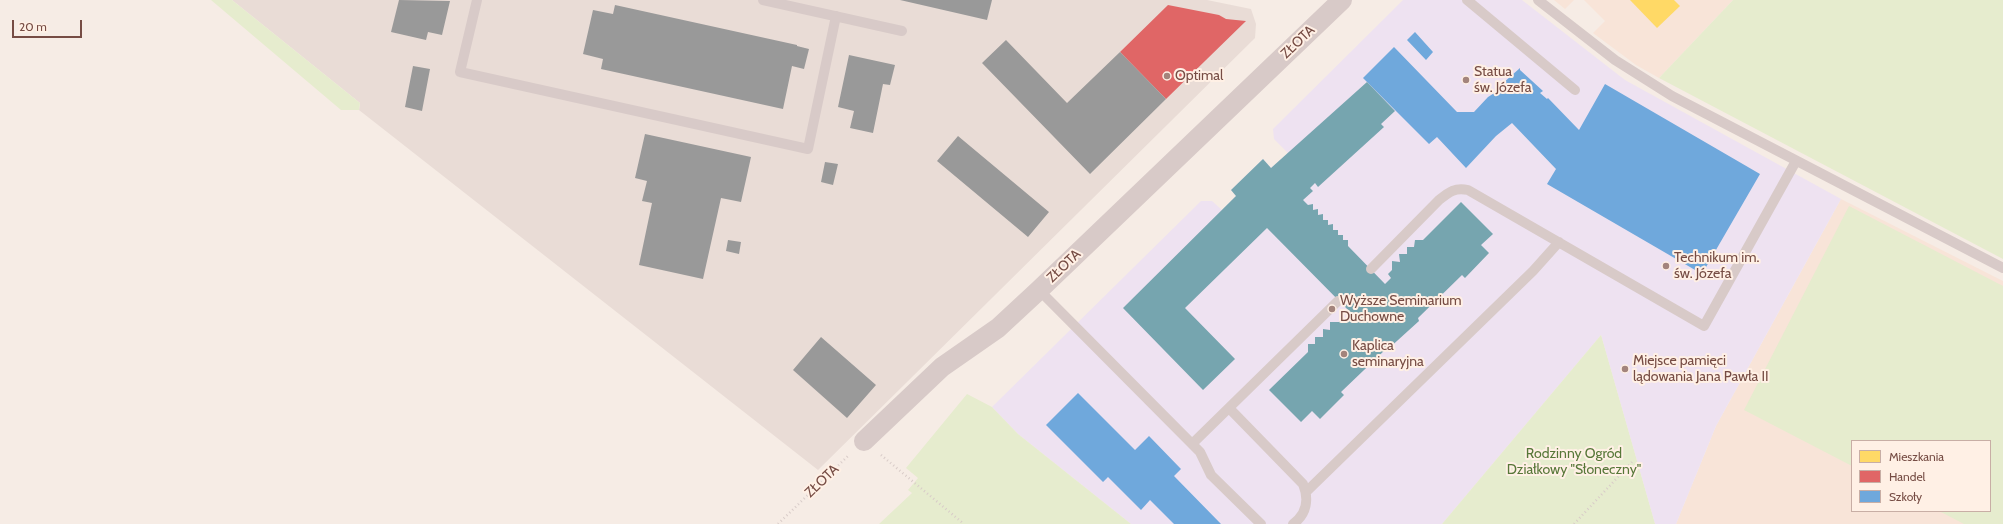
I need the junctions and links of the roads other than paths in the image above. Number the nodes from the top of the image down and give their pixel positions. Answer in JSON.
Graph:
{"nodes":[{"id":1,"x":477,"y":0,"type":"edge"},
{"id":2,"x":763,"y":0,"type":"edge"},
{"id":3,"x":1342,"y":0,"type":"edge"},
{"id":4,"x":1468,"y":0,"type":"edge"},
{"id":5,"x":1538,"y":0,"type":"edge"},
{"id":6,"x":836,"y":16,"type":"junction"},
{"id":7,"x":902,"y":31,"type":"dead end"},
{"id":8,"x":1575,"y":90,"type":"dead end"},
{"id":9,"x":1796,"y":161,"type":"junction"},
{"id":10,"x":1559,"y":242,"type":"junction"},
{"id":11,"x":2003,"y":268,"type":"edge"},
{"id":12,"x":1370,"y":269,"type":"dead end"},
{"id":13,"x":1039,"y":290,"type":"junction"},
{"id":14,"x":1338,"y":301,"type":"dead end"},
{"id":15,"x":1229,"y":408,"type":"junction"},
{"id":16,"x":864,"y":440,"type":"road end"},
{"id":17,"x":1192,"y":444,"type":"junction"},
{"id":18,"x":1306,"y":492,"type":"junction"},
{"id":19,"x":1261,"y":524,"type":"edge"},
{"id":20,"x":1293,"y":524,"type":"edge"}],
"edges":[{"from":1,"to":6,"type":"lane"},
{"from":2,"to":6,"type":"lane"},
{"from":3,"to":13,"type":"street","name":"ZŁOTA"},
{"from":4,"to":8,"type":"lane"},
{"from":5,"to":9,"type":"lane"},
{"from":6,"to":7,"type":"lane"},
{"from":9,"to":10,"type":"lane"},
{"from":9,"to":11,"type":"lane"},
{"from":10,"to":12,"type":"lane"},
{"from":10,"to":18,"type":"lane"},
{"from":13,"to":16,"type":"street","name":"ZŁOTA"},
{"from":13,"to":17,"type":"lane"},
{"from":14,"to":15,"type":"lane"},
{"from":15,"to":17,"type":"lane"},
{"from":15,"to":18,"type":"lane"},
{"from":17,"to":19,"type":"lane"},
{"from":18,"to":20,"type":"lane"}]}
